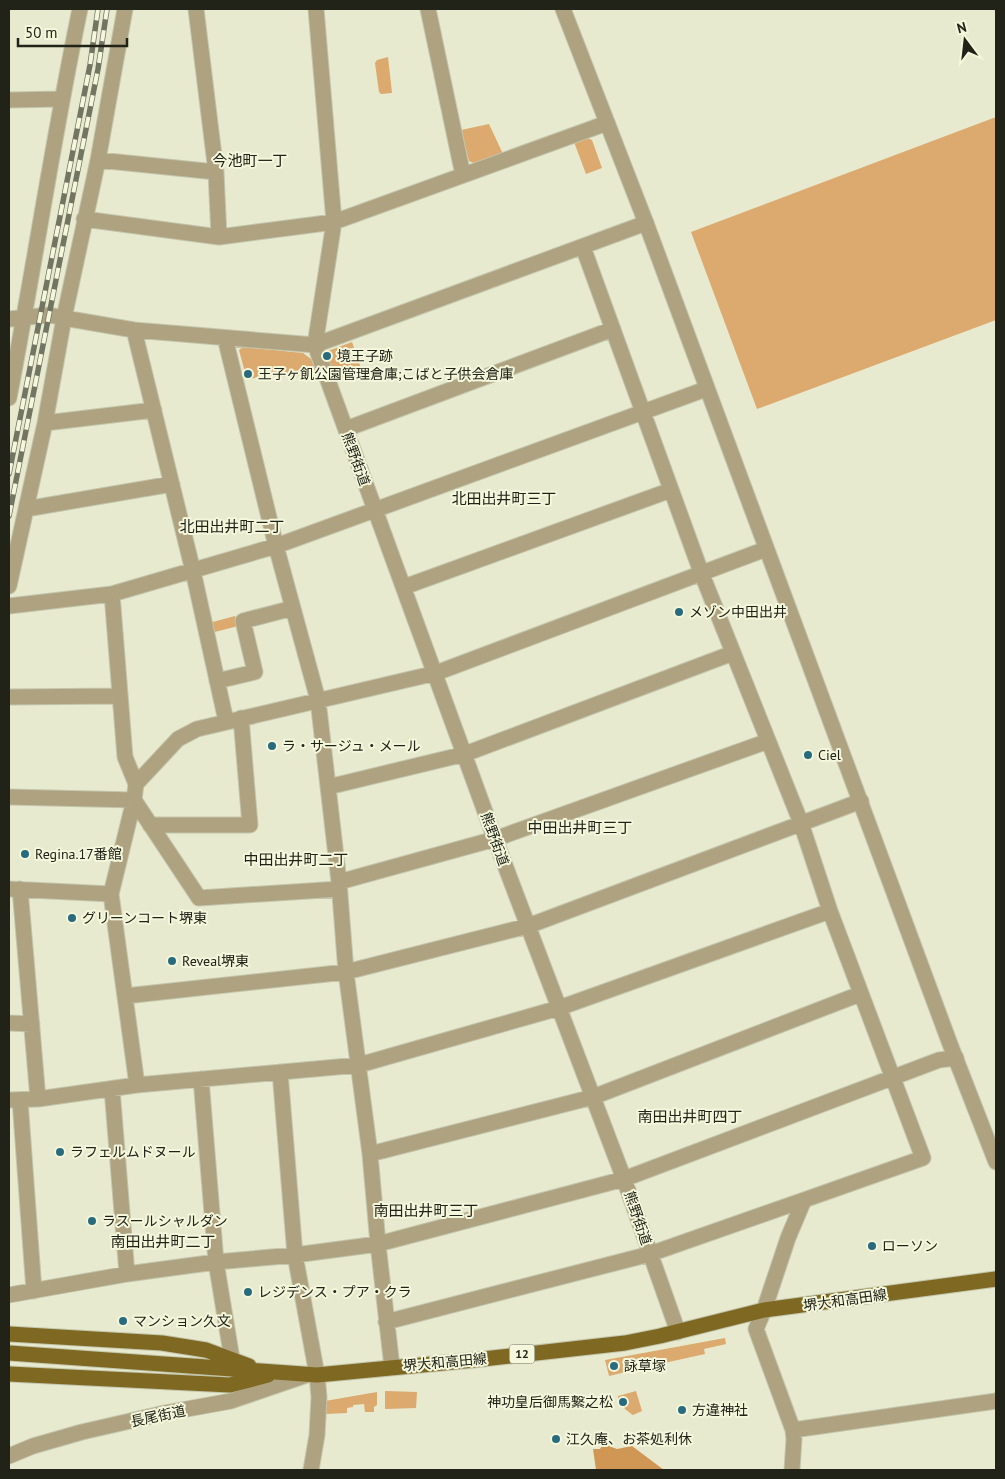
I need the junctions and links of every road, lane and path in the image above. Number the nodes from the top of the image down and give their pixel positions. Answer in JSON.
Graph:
{"nodes":[{"id":1,"x":80,"y":9,"type":"edge"},
{"id":2,"x":125,"y":9,"type":"edge"},
{"id":3,"x":196,"y":9,"type":"edge"},
{"id":4,"x":316,"y":9,"type":"edge"},
{"id":5,"x":428,"y":9,"type":"edge"},
{"id":6,"x":563,"y":9,"type":"edge"},
{"id":7,"x":61,"y":99,"type":"junction"},
{"id":8,"x":9,"y":100,"type":"edge"},
{"id":9,"x":608,"y":123,"type":"junction"},
{"id":10,"x":98,"y":160,"type":"junction"},
{"id":11,"x":216,"y":172,"type":"junction"},
{"id":12,"x":463,"y":175,"type":"junction"},
{"id":13,"x":84,"y":219,"type":"junction"},
{"id":14,"x":334,"y":222,"type":"junction"},
{"id":15,"x":646,"y":223,"type":"junction"},
{"id":16,"x":219,"y":236,"type":"junction"},
{"id":17,"x":583,"y":247,"type":"junction"},
{"id":18,"x":25,"y":318,"type":"junction"},
{"id":19,"x":64,"y":318,"type":"junction"},
{"id":20,"x":9,"y":319,"type":"edge"},
{"id":21,"x":613,"y":329,"type":"junction"},
{"id":22,"x":134,"y":330,"type":"junction"},
{"id":23,"x":225,"y":338,"type":"junction"},
{"id":24,"x":315,"y":345,"type":"junction"},
{"id":25,"x":706,"y":389,"type":"junction"},
{"id":26,"x":9,"y":398,"type":"edge"},
{"id":27,"x":154,"y":410,"type":"junction"},
{"id":28,"x":643,"y":412,"type":"junction"},
{"id":29,"x":45,"y":423,"type":"junction"},
{"id":30,"x":346,"y":429,"type":"junction"},
{"id":31,"x":172,"y":484,"type":"junction"},
{"id":32,"x":671,"y":490,"type":"junction"},
{"id":33,"x":26,"y":509,"type":"junction"},
{"id":34,"x":375,"y":510,"type":"junction"},
{"id":35,"x":276,"y":546,"type":"junction"},
{"id":36,"x":766,"y":549,"type":"junction"},
{"id":37,"x":193,"y":571,"type":"junction"},
{"id":38,"x":701,"y":572,"type":"junction"},
{"id":39,"x":9,"y":586,"type":"edge"},
{"id":40,"x":404,"y":587,"type":"junction"},
{"id":41,"x":112,"y":594,"type":"junction"},
{"id":42,"x":9,"y":606,"type":"edge"},
{"id":43,"x":293,"y":608,"type":"junction"},
{"id":44,"x":733,"y":653,"type":"junction"},
{"id":45,"x":436,"y":673,"type":"junction"},
{"id":46,"x":217,"y":681,"type":"junction"},
{"id":47,"x":120,"y":696,"type":"junction"},
{"id":48,"x":9,"y":697,"type":"edge"},
{"id":49,"x":318,"y":700,"type":"junction"},
{"id":50,"x":233,"y":719,"type":"junction"},
{"id":51,"x":768,"y":741,"type":"junction"},
{"id":52,"x":465,"y":754,"type":"junction"},
{"id":53,"x":136,"y":784,"type":"junction"},
{"id":54,"x":328,"y":787,"type":"junction"},
{"id":55,"x":9,"y":796,"type":"edge"},
{"id":56,"x":134,"y":800,"type":"junction"},
{"id":57,"x":861,"y":802,"type":"junction"},
{"id":58,"x":801,"y":823,"type":"junction"},
{"id":59,"x":150,"y":825,"type":"junction"},
{"id":60,"x":495,"y":839,"type":"junction"},
{"id":61,"x":339,"y":886,"type":"junction"},
{"id":62,"x":14,"y":889,"type":"edge"},
{"id":63,"x":111,"y":894,"type":"junction"},
{"id":64,"x":830,"y":911,"type":"junction"},
{"id":65,"x":528,"y":926,"type":"junction"},
{"id":66,"x":346,"y":972,"type":"junction"},
{"id":67,"x":860,"y":994,"type":"junction"},
{"id":68,"x":125,"y":996,"type":"junction"},
{"id":69,"x":559,"y":1008,"type":"junction"},
{"id":70,"x":9,"y":1023,"type":"edge"},
{"id":71,"x":32,"y":1024,"type":"junction"},
{"id":72,"x":956,"y":1058,"type":"junction"},
{"id":73,"x":359,"y":1065,"type":"junction"},
{"id":74,"x":280,"y":1072,"type":"junction"},
{"id":75,"x":894,"y":1078,"type":"junction"},
{"id":76,"x":201,"y":1079,"type":"junction"},
{"id":77,"x":137,"y":1085,"type":"junction"},
{"id":78,"x":112,"y":1089,"type":"junction"},
{"id":79,"x":593,"y":1096,"type":"junction"},
{"id":80,"x":38,"y":1099,"type":"junction"},
{"id":81,"x":14,"y":1100,"type":"edge"},
{"id":82,"x":370,"y":1154,"type":"junction"},
{"id":83,"x":996,"y":1162,"type":"edge"},
{"id":84,"x":624,"y":1179,"type":"junction"},
{"id":85,"x":804,"y":1200,"type":"junction"},
{"id":86,"x":378,"y":1244,"type":"junction"},
{"id":87,"x":650,"y":1254,"type":"junction"},
{"id":88,"x":295,"y":1255,"type":"junction"},
{"id":89,"x":216,"y":1262,"type":"junction"},
{"id":90,"x":127,"y":1274,"type":"junction"},
{"id":91,"x":996,"y":1279,"type":"edge"},
{"id":92,"x":34,"y":1291,"type":"junction"},
{"id":93,"x":9,"y":1295,"type":"edge"},
{"id":94,"x":764,"y":1310,"type":"junction"},
{"id":95,"x":386,"y":1322,"type":"junction"},
{"id":96,"x":678,"y":1332,"type":"junction"},
{"id":97,"x":9,"y":1334,"type":"edge"},
{"id":98,"x":9,"y":1353,"type":"edge"},
{"id":99,"x":232,"y":1359,"type":"junction"},
{"id":100,"x":392,"y":1367,"type":"junction"},
{"id":101,"x":257,"y":1370,"type":"junction"},
{"id":102,"x":281,"y":1372,"type":"junction"},
{"id":103,"x":9,"y":1374,"type":"edge"},
{"id":104,"x":312,"y":1375,"type":"junction"},
{"id":105,"x":996,"y":1401,"type":"edge"},
{"id":106,"x":793,"y":1430,"type":"junction"},
{"id":107,"x":9,"y":1456,"type":"edge"},
{"id":108,"x":311,"y":1470,"type":"edge"},
{"id":109,"x":792,"y":1470,"type":"edge"}],
"edges":[{"from":1,"to":7,"type":"street"},
{"from":2,"to":10,"type":"street"},
{"from":3,"to":11,"type":"street"},
{"from":4,"to":14,"type":"street"},
{"from":5,"to":12,"type":"street"},
{"from":6,"to":9,"type":"street"},
{"from":7,"to":8,"type":"street"},
{"from":7,"to":18,"type":"street"},
{"from":9,"to":12,"type":"street"},
{"from":9,"to":15,"type":"street"},
{"from":10,"to":11,"type":"street"},
{"from":10,"to":13,"type":"street"},
{"from":11,"to":16,"type":"street"},
{"from":12,"to":14,"type":"street"},
{"from":13,"to":16,"type":"street"},
{"from":13,"to":19,"type":"street"},
{"from":14,"to":16,"type":"street"},
{"from":14,"to":24,"type":"street"},
{"from":15,"to":17,"type":"street"},
{"from":15,"to":25,"type":"street"},
{"from":17,"to":21,"type":"street"},
{"from":17,"to":24,"type":"street"},
{"from":18,"to":19,"type":"street"},
{"from":18,"to":20,"type":"street"},
{"from":18,"to":26,"type":"street"},
{"from":19,"to":22,"type":"street"},
{"from":19,"to":29,"type":"street"},
{"from":21,"to":28,"type":"street"},
{"from":21,"to":30,"type":"street"},
{"from":22,"to":23,"type":"street"},
{"from":22,"to":27,"type":"street"},
{"from":23,"to":24,"type":"street"},
{"from":23,"to":35,"type":"street"},
{"from":24,"to":30,"type":"street","name":"熊野街道"},
{"from":25,"to":28,"type":"street"},
{"from":25,"to":36,"type":"street"},
{"from":27,"to":29,"type":"street"},
{"from":27,"to":31,"type":"street"},
{"from":28,"to":32,"type":"street"},
{"from":28,"to":34,"type":"street"},
{"from":29,"to":33,"type":"street"},
{"from":30,"to":34,"type":"street","name":"熊野街道"},
{"from":31,"to":33,"type":"street"},
{"from":31,"to":37,"type":"street"},
{"from":32,"to":38,"type":"street"},
{"from":32,"to":40,"type":"street"},
{"from":33,"to":39,"type":"street"},
{"from":34,"to":35,"type":"street"},
{"from":34,"to":40,"type":"street","name":"熊野街道"},
{"from":35,"to":37,"type":"street"},
{"from":35,"to":43,"type":"street"},
{"from":36,"to":38,"type":"street"},
{"from":36,"to":57,"type":"street"},
{"from":37,"to":41,"type":"street"},
{"from":37,"to":46,"type":"street"},
{"from":38,"to":44,"type":"street"},
{"from":38,"to":45,"type":"street"},
{"from":40,"to":45,"type":"street","name":"熊野街道"},
{"from":41,"to":42,"type":"street"},
{"from":41,"to":47,"type":"street"},
{"from":43,"to":46,"type":"street"},
{"from":43,"to":49,"type":"street"},
{"from":44,"to":51,"type":"street"},
{"from":44,"to":52,"type":"street"},
{"from":45,"to":49,"type":"street"},
{"from":45,"to":52,"type":"street","name":"熊野街道"},
{"from":46,"to":50,"type":"street"},
{"from":47,"to":48,"type":"street"},
{"from":47,"to":53,"type":"street"},
{"from":49,"to":50,"type":"street"},
{"from":49,"to":54,"type":"street"},
{"from":50,"to":53,"type":"street"},
{"from":50,"to":59,"type":"street"},
{"from":51,"to":58,"type":"street"},
{"from":51,"to":60,"type":"street"},
{"from":52,"to":54,"type":"street"},
{"from":52,"to":60,"type":"street","name":"熊野街道"},
{"from":53,"to":56,"type":"street"},
{"from":54,"to":61,"type":"street"},
{"from":55,"to":56,"type":"street"},
{"from":56,"to":59,"type":"street"},
{"from":56,"to":63,"type":"street"},
{"from":57,"to":58,"type":"street"},
{"from":57,"to":72,"type":"street"},
{"from":58,"to":64,"type":"street"},
{"from":58,"to":65,"type":"street"},
{"from":59,"to":61,"type":"street"},
{"from":60,"to":61,"type":"street"},
{"from":60,"to":65,"type":"street","name":"熊野街道"},
{"from":61,"to":66,"type":"street"},
{"from":62,"to":63,"type":"street"},
{"from":62,"to":71,"type":"street"},
{"from":63,"to":68,"type":"street"},
{"from":64,"to":67,"type":"street"},
{"from":64,"to":69,"type":"street"},
{"from":65,"to":66,"type":"street"},
{"from":65,"to":69,"type":"street","name":"熊野街道"},
{"from":66,"to":68,"type":"street"},
{"from":66,"to":73,"type":"street"},
{"from":67,"to":75,"type":"street"},
{"from":67,"to":79,"type":"street"},
{"from":68,"to":77,"type":"street"},
{"from":69,"to":73,"type":"street"},
{"from":69,"to":79,"type":"street","name":"熊野街道"},
{"from":70,"to":71,"type":"street"},
{"from":71,"to":80,"type":"street"},
{"from":72,"to":75,"type":"street"},
{"from":72,"to":83,"type":"street"},
{"from":73,"to":74,"type":"street"},
{"from":73,"to":82,"type":"street"},
{"from":74,"to":76,"type":"street"},
{"from":74,"to":88,"type":"street"},
{"from":75,"to":84,"type":"street"},
{"from":75,"to":85,"type":"street"},
{"from":76,"to":77,"type":"street"},
{"from":76,"to":89,"type":"street"},
{"from":77,"to":78,"type":"street"},
{"from":78,"to":80,"type":"street"},
{"from":78,"to":90,"type":"street"},
{"from":79,"to":82,"type":"street"},
{"from":79,"to":84,"type":"street","name":"熊野街道"},
{"from":80,"to":81,"type":"street"},
{"from":81,"to":92,"type":"street"},
{"from":82,"to":86,"type":"street"},
{"from":84,"to":86,"type":"street"},
{"from":84,"to":87,"type":"street","name":"熊野街道"},
{"from":85,"to":87,"type":"street"},
{"from":85,"to":94,"type":"street"},
{"from":86,"to":88,"type":"street"},
{"from":86,"to":95,"type":"street"},
{"from":87,"to":95,"type":"street"},
{"from":87,"to":96,"type":"street","name":"熊野街道"},
{"from":88,"to":89,"type":"street"},
{"from":88,"to":104,"type":"street"},
{"from":89,"to":90,"type":"street"},
{"from":89,"to":99,"type":"street"},
{"from":90,"to":92,"type":"street"},
{"from":91,"to":94,"type":"main road","name":"堺大和高田線","number":"12"},
{"from":92,"to":93,"type":"street"},
{"from":94,"to":96,"type":"main road","name":"堺大和高田線","number":"12"},
{"from":94,"to":106,"type":"street"},
{"from":95,"to":100,"type":"street"},
{"from":96,"to":100,"type":"main road","name":"堺大和高田線","number":"12"},
{"from":97,"to":99,"type":"main road"},
{"from":98,"to":101,"type":"main road","name":"堺大和高田線","number":"12"},
{"from":99,"to":101,"type":"main road"},
{"from":100,"to":104,"type":"main road","name":"堺大和高田線","number":"12"},
{"from":101,"to":102,"type":"main road","name":"堺大和高田線","number":"12"},
{"from":102,"to":103,"type":"main road"},
{"from":102,"to":104,"type":"main road","name":"堺大和高田線","number":"12"},
{"from":104,"to":107,"type":"street","name":"長尾街道"},
{"from":104,"to":108,"type":"street"},
{"from":105,"to":106,"type":"street"},
{"from":106,"to":109,"type":"street"}]}
